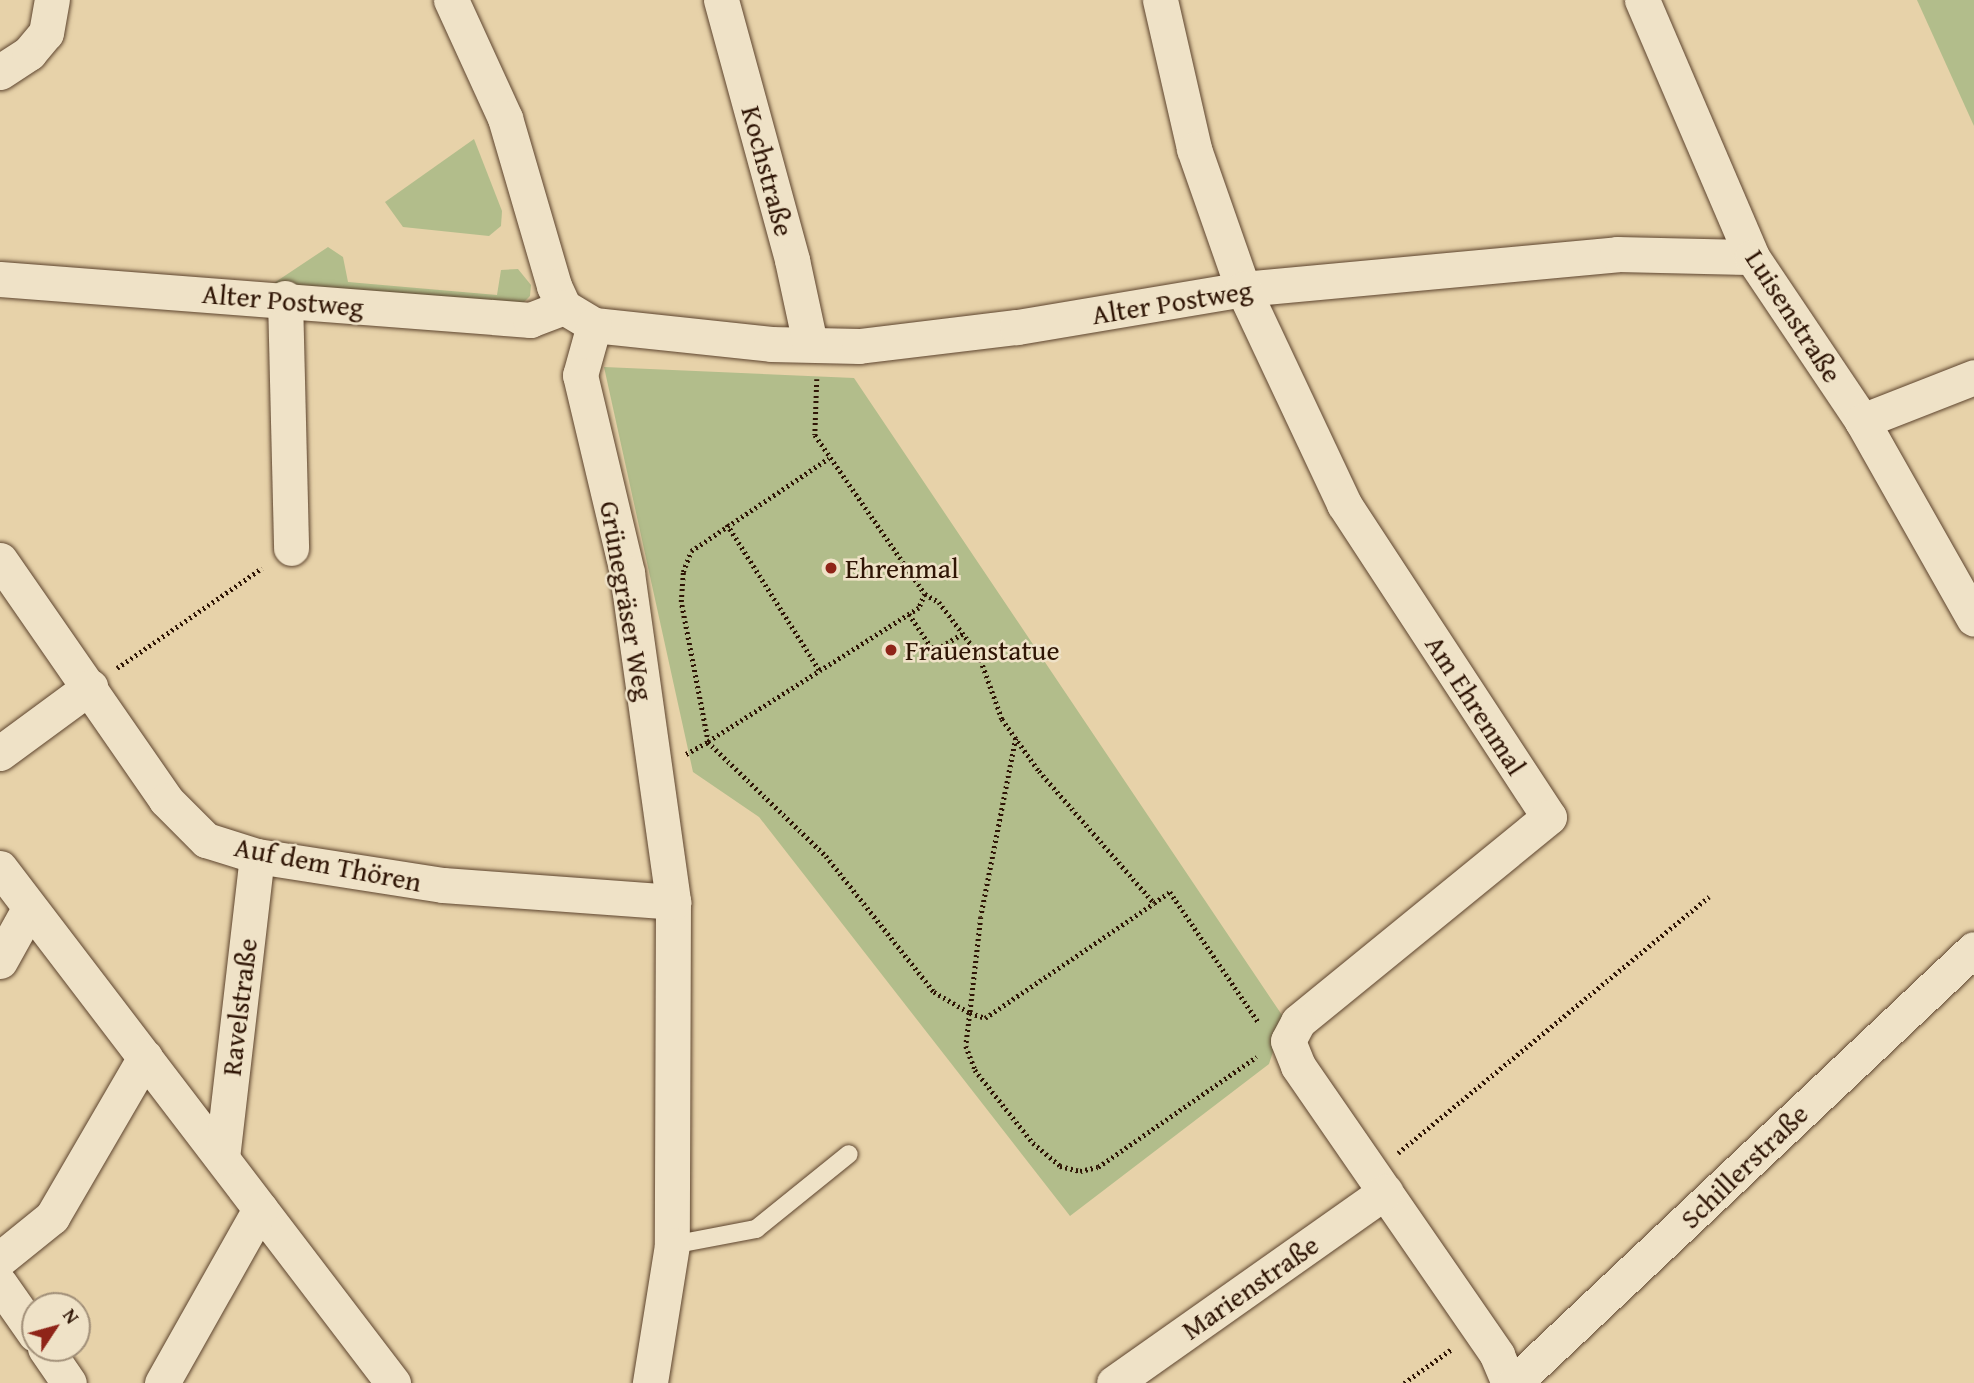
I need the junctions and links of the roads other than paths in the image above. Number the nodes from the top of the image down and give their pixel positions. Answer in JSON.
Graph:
{"nodes":[{"id":1,"x":23,"y":0,"type":"edge"},
{"id":2,"x":451,"y":0,"type":"edge"},
{"id":3,"x":721,"y":0,"type":"edge"},
{"id":4,"x":1160,"y":0,"type":"edge"},
{"id":5,"x":1642,"y":0,"type":"edge"},
{"id":6,"x":49,"y":16,"type":"edge"},
{"id":7,"x":0,"y":72,"type":"edge"},
{"id":8,"x":1752,"y":257,"type":"junction"},
{"id":9,"x":0,"y":279,"type":"edge"},
{"id":10,"x":1243,"y":289,"type":"junction"},
{"id":11,"x":285,"y":298,"type":"junction"},
{"id":12,"x":564,"y":307,"type":"junction"},
{"id":13,"x":594,"y":324,"type":"junction"},
{"id":14,"x":810,"y":344,"type":"junction"},
{"id":15,"x":1974,"y":377,"type":"edge"},
{"id":16,"x":1862,"y":421,"type":"junction"},
{"id":17,"x":291,"y":548,"type":"road end"},
{"id":18,"x":0,"y":560,"type":"edge"},
{"id":19,"x":1974,"y":619,"type":"edge"},
{"id":20,"x":90,"y":687,"type":"junction"},
{"id":21,"x":0,"y":754,"type":"edge"},
{"id":22,"x":257,"y":856,"type":"junction"},
{"id":23,"x":0,"y":868,"type":"edge"},
{"id":24,"x":673,"y":902,"type":"junction"},
{"id":25,"x":29,"y":909,"type":"junction"},
{"id":26,"x":1974,"y":949,"type":"edge"},
{"id":27,"x":0,"y":961,"type":"edge"},
{"id":28,"x":145,"y":1057,"type":"junction"},
{"id":29,"x":849,"y":1154,"type":"dead end"},
{"id":30,"x":222,"y":1157,"type":"junction"},
{"id":31,"x":1378,"y":1182,"type":"junction"},
{"id":32,"x":260,"y":1209,"type":"junction"},
{"id":33,"x":672,"y":1245,"type":"junction"},
{"id":34,"x":0,"y":1259,"type":"edge"},
{"id":35,"x":0,"y":1284,"type":"edge"},
{"id":36,"x":21,"y":1314,"type":"edge"},
{"id":37,"x":55,"y":1362,"type":"edge"},
{"id":38,"x":69,"y":1383,"type":"edge"},
{"id":39,"x":162,"y":1383,"type":"edge"},
{"id":40,"x":393,"y":1383,"type":"edge"},
{"id":41,"x":650,"y":1383,"type":"edge"},
{"id":42,"x":1114,"y":1383,"type":"edge"},
{"id":43,"x":1512,"y":1383,"type":"edge"}],
"edges":[{"from":1,"to":6,"type":"street"},
{"from":2,"to":12,"type":"street"},
{"from":3,"to":14,"type":"street","name":"Kochstraße"},
{"from":4,"to":10,"type":"street"},
{"from":5,"to":8,"type":"street","name":"Luisenstraße"},
{"from":6,"to":7,"type":"street"},
{"from":8,"to":10,"type":"street","name":"Alter Postweg"},
{"from":8,"to":16,"type":"street","name":"Luisenstraße"},
{"from":9,"to":11,"type":"street","name":"Alter Postweg"},
{"from":10,"to":14,"type":"street","name":"Alter Postweg"},
{"from":10,"to":31,"type":"street","name":"Am Ehrenmal"},
{"from":11,"to":12,"type":"street","name":"Alter Postweg"},
{"from":11,"to":17,"type":"street"},
{"from":12,"to":13,"type":"street"},
{"from":13,"to":14,"type":"street","name":"Alter Postweg"},
{"from":13,"to":24,"type":"street","name":"Grünegräser Weg"},
{"from":15,"to":16,"type":"street"},
{"from":16,"to":19,"type":"street","name":"Luisenstraße"},
{"from":18,"to":20,"type":"street","name":"Auf dem Thören"},
{"from":20,"to":21,"type":"street"},
{"from":20,"to":22,"type":"street","name":"Auf dem Thören"},
{"from":22,"to":24,"type":"street","name":"Auf dem Thören"},
{"from":22,"to":30,"type":"street","name":"Ravelstraße"},
{"from":23,"to":25,"type":"street"},
{"from":24,"to":33,"type":"street","name":"Grünegräser Weg"},
{"from":25,"to":27,"type":"street"},
{"from":25,"to":28,"type":"street"},
{"from":26,"to":43,"type":"street","name":"Schillerstraße"},
{"from":28,"to":30,"type":"street"},
{"from":28,"to":34,"type":"street"},
{"from":29,"to":33,"type":"lane"},
{"from":30,"to":32,"type":"street"},
{"from":31,"to":42,"type":"street","name":"Marienstraße"},
{"from":31,"to":43,"type":"street"},
{"from":32,"to":39,"type":"street"},
{"from":32,"to":40,"type":"street"},
{"from":33,"to":41,"type":"street","name":"Grünegräser Weg"},
{"from":35,"to":36,"type":"street"},
{"from":37,"to":38,"type":"street"}]}
